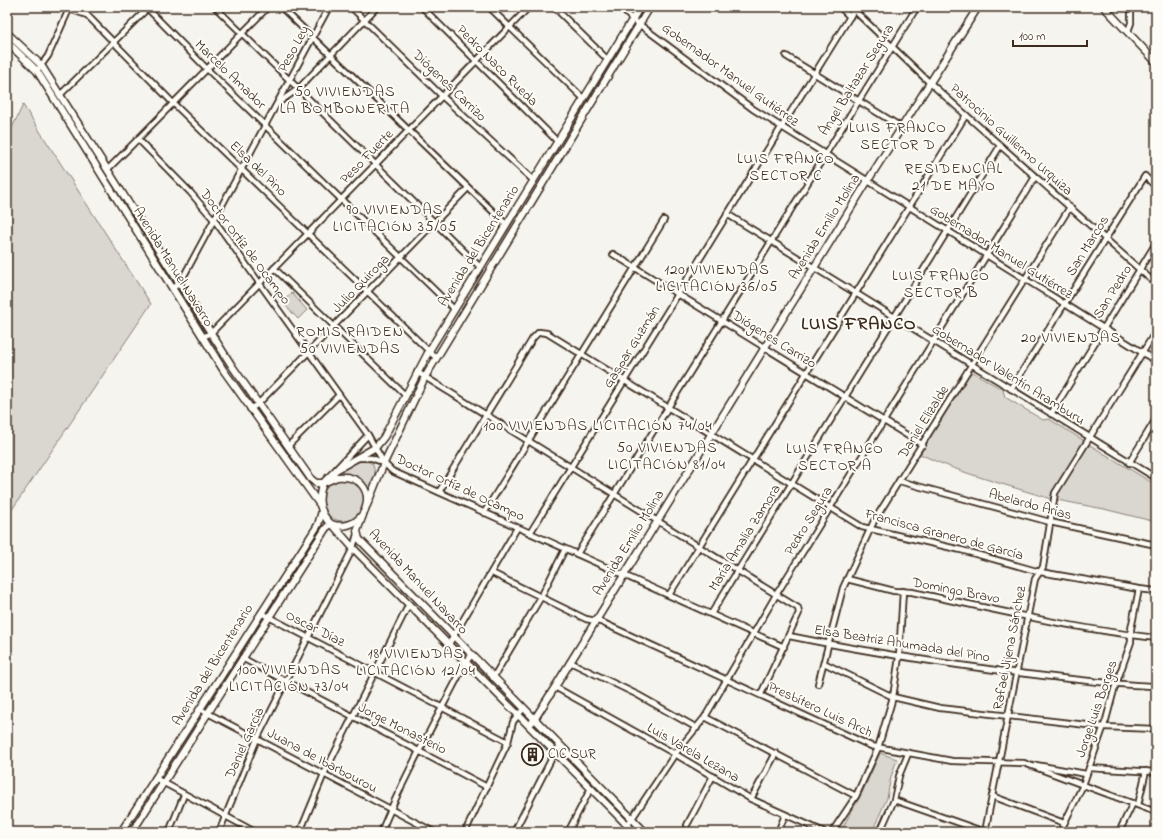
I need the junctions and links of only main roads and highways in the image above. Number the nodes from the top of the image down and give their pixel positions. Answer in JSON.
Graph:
{"nodes":[{"id":1,"x":640,"y":7,"type":"edge"},
{"id":2,"x":650,"y":7,"type":"edge"},
{"id":3,"x":978,"y":7,"type":"edge"},
{"id":4,"x":1104,"y":7,"type":"edge"},
{"id":5,"x":7,"y":33,"type":"edge"},
{"id":6,"x":7,"y":42,"type":"edge"},
{"id":7,"x":1156,"y":62,"type":"edge"},
{"id":8,"x":324,"y":482,"type":"junction"},
{"id":9,"x":367,"y":505,"type":"junction"},
{"id":10,"x":321,"y":508,"type":"junction"},
{"id":11,"x":363,"y":515,"type":"junction"},
{"id":12,"x":332,"y":525,"type":"junction"},
{"id":13,"x":534,"y":720,"type":"junction"},
{"id":14,"x":529,"y":725,"type":"junction"},
{"id":15,"x":121,"y":832,"type":"edge"},
{"id":16,"x":132,"y":832,"type":"edge"},
{"id":17,"x":634,"y":832,"type":"edge"},
{"id":18,"x":645,"y":832,"type":"edge"}],
"edges":[{"from":1,"to":8,"type":"main road","name":"Avenida del Bicentenario"},
{"from":2,"to":9,"type":"main road","name":"Avenida del Bicentenario"},
{"from":3,"to":13,"type":"main road","name":"Avenida Emilio Molina"},
{"from":4,"to":7,"type":"main road"},
{"from":5,"to":8,"type":"main road","name":"Avenida Manuel Navarro"},
{"from":6,"to":10,"type":"main road","name":"Avenida Manuel Navarro"},
{"from":8,"to":9,"type":"main road"},
{"from":8,"to":10,"type":"main road"},
{"from":9,"to":11,"type":"main road"},
{"from":10,"to":12,"type":"main road"},
{"from":10,"to":15,"type":"main road","name":"Avenida del Bicentenario"},
{"from":11,"to":12,"type":"main road"},
{"from":11,"to":13,"type":"main road","name":"Avenida Manuel Navarro"},
{"from":12,"to":14,"type":"main road","name":"Avenida Manuel Navarro"},
{"from":12,"to":16,"type":"main road","name":"Avenida del Bicentenario"},
{"from":13,"to":14,"type":"main road","name":"Avenida Emilio Molina"},
{"from":13,"to":18,"type":"main road","name":"Avenida Manuel Navarro"},
{"from":14,"to":17,"type":"main road","name":"Avenida Manuel Navarro"}]}
